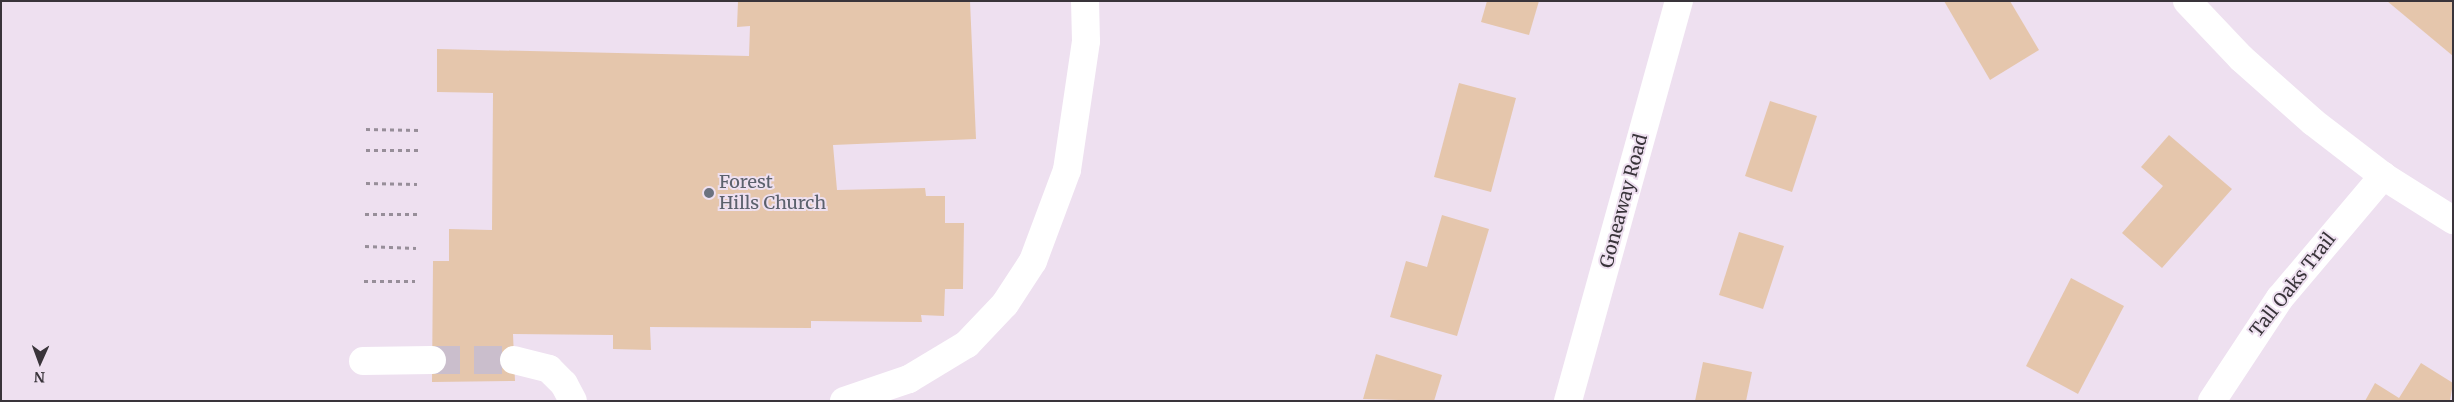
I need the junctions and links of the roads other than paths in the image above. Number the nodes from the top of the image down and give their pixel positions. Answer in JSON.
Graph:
{"nodes":[{"id":1,"x":1085,"y":1,"type":"edge"},
{"id":2,"x":1679,"y":1,"type":"edge"},
{"id":3,"x":2187,"y":1,"type":"edge"},
{"id":4,"x":2383,"y":176,"type":"junction"},
{"id":5,"x":2453,"y":220,"type":"edge"},
{"id":6,"x":432,"y":360,"type":"tunnel mouth"},
{"id":7,"x":514,"y":360,"type":"tunnel mouth"},
{"id":8,"x":364,"y":361,"type":"dead end"},
{"id":9,"x":573,"y":401,"type":"edge"},
{"id":10,"x":844,"y":401,"type":"edge"},
{"id":11,"x":1568,"y":401,"type":"edge"},
{"id":12,"x":2212,"y":401,"type":"edge"}],
"edges":[{"from":1,"to":10,"type":"street"},
{"from":2,"to":11,"type":"street","name":"Goneaway Road"},
{"from":3,"to":4,"type":"street"},
{"from":4,"to":5,"type":"street"},
{"from":4,"to":12,"type":"street","name":"Tall Oaks Trail"},
{"from":6,"to":8,"type":"street"},
{"from":7,"to":9,"type":"street"}]}
